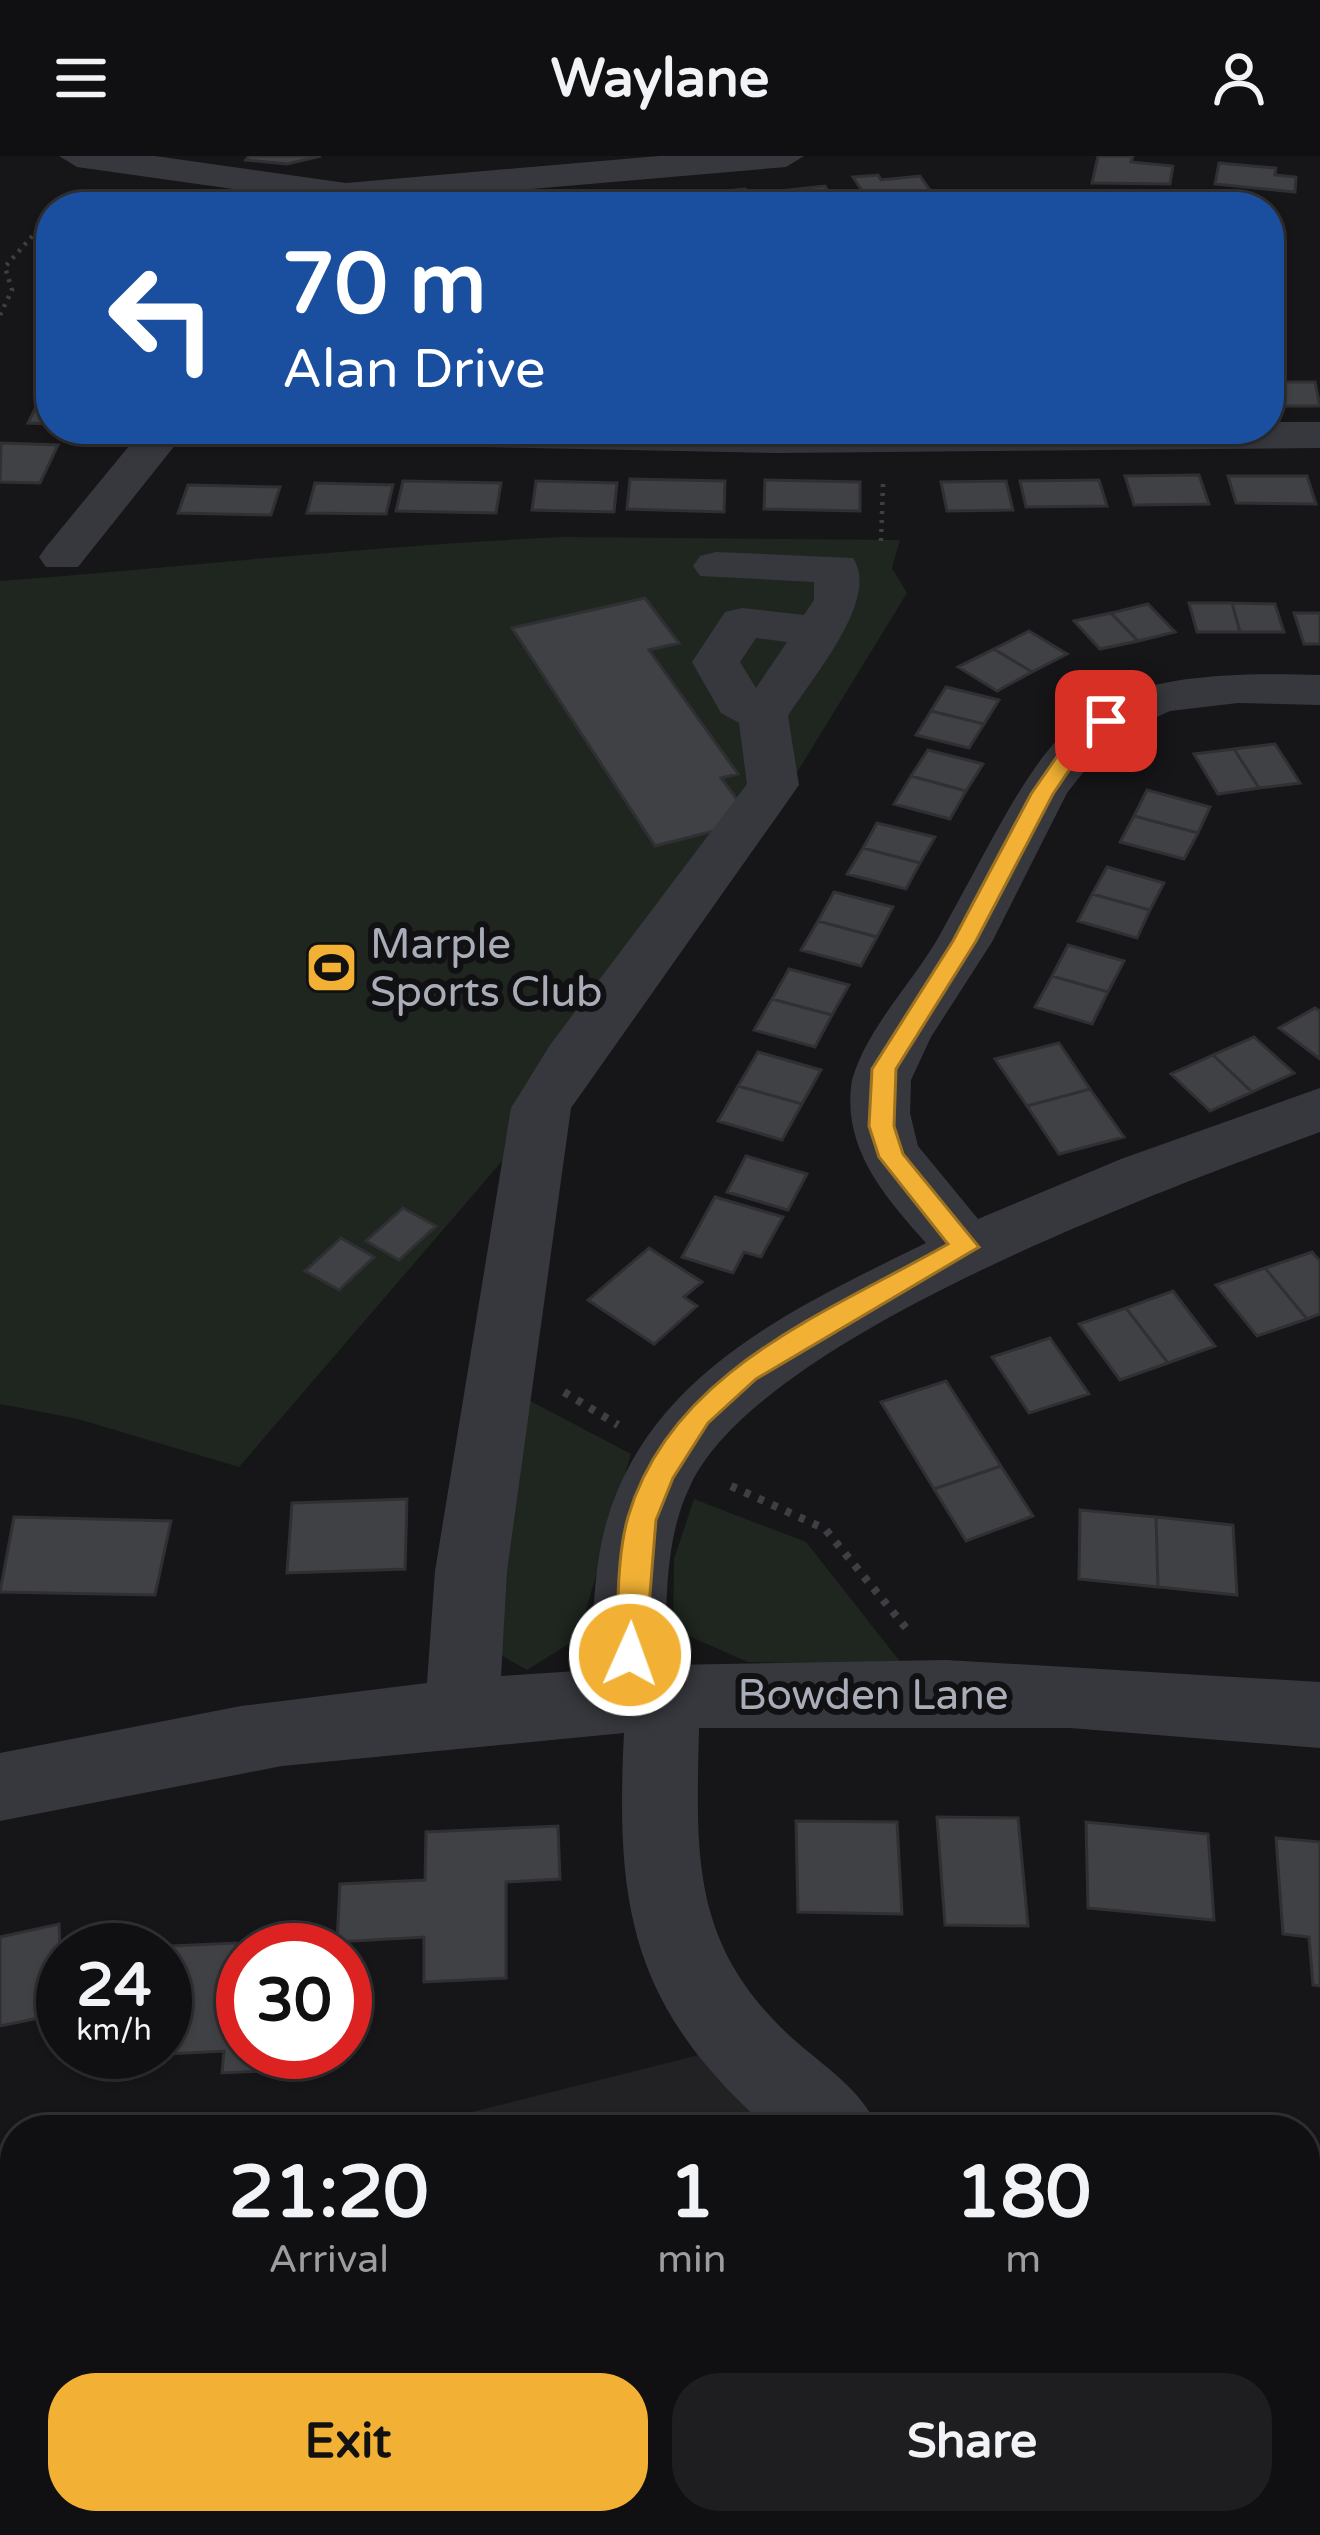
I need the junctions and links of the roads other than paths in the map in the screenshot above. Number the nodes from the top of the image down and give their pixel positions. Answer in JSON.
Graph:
{"nodes":[{"id":1,"x":76,"y":156,"type":"edge"},
{"id":2,"x":373,"y":156,"type":"edge"},
{"id":3,"x":786,"y":156,"type":"edge"},
{"id":4,"x":289,"y":192,"type":"edge"},
{"id":5,"x":348,"y":192,"type":"edge"},
{"id":6,"x":431,"y":192,"type":"edge"},
{"id":7,"x":1284,"y":434,"type":"edge"},
{"id":8,"x":1320,"y":435,"type":"edge"},
{"id":9,"x":154,"y":444,"type":"edge"},
{"id":10,"x":62,"y":557,"type":"dead end"},
{"id":11,"x":716,"y":566,"type":"dead end"},
{"id":12,"x":1320,"y":690,"type":"edge"},
{"id":13,"x":1320,"y":1109,"type":"edge"},
{"id":14,"x":965,"y":1247,"type":"junction"},
{"id":15,"x":646,"y":1696,"type":"junction"},
{"id":16,"x":462,"y":1713,"type":"junction"},
{"id":17,"x":1320,"y":1715,"type":"edge"},
{"id":18,"x":0,"y":1787,"type":"edge"},
{"id":19,"x":817,"y":2115,"type":"edge"}],
"edges":[{"from":1,"to":4,"type":"street"},
{"from":2,"to":5,"type":"street"},
{"from":3,"to":6,"type":"street"},
{"from":7,"to":8,"type":"street"},
{"from":9,"to":10,"type":"street"},
{"from":11,"to":16,"type":"street"},
{"from":12,"to":14,"type":"street"},
{"from":13,"to":14,"type":"street"},
{"from":14,"to":15,"type":"street"},
{"from":15,"to":16,"type":"street","name":"Bowden Lane"},
{"from":15,"to":17,"type":"street","name":"Bowden Lane"},
{"from":15,"to":19,"type":"street"},
{"from":16,"to":18,"type":"street","name":"Bowden Lane"}]}
